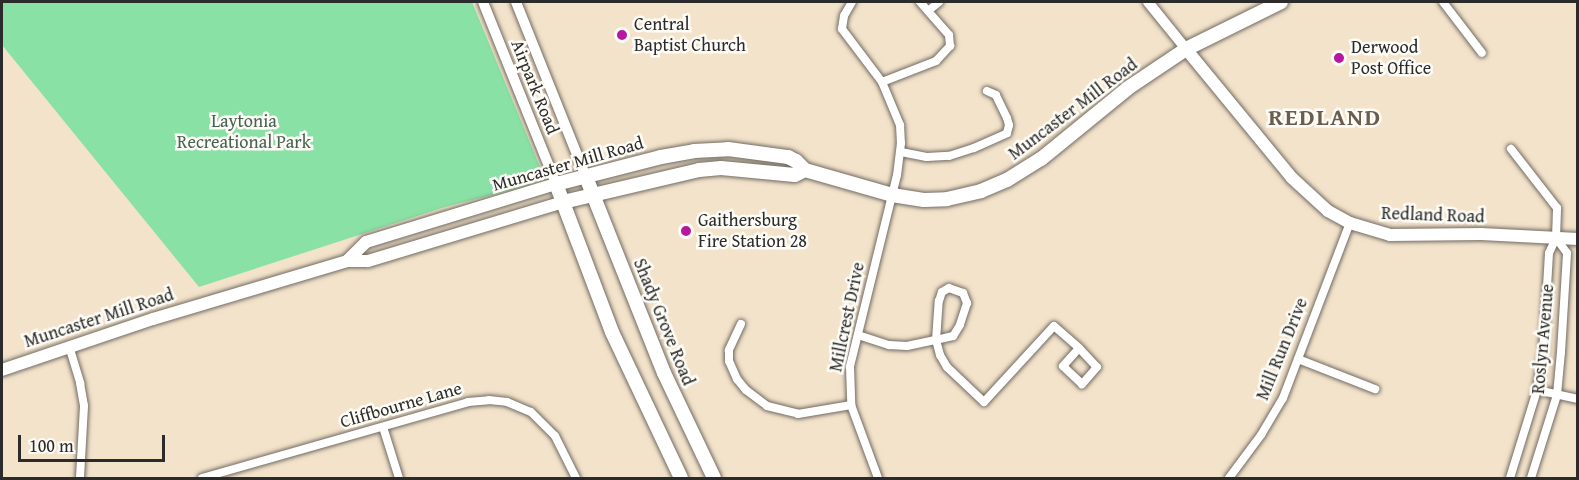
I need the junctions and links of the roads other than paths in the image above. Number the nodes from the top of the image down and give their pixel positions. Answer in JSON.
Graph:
{"nodes":[{"id":1,"x":483,"y":2,"type":"edge"},
{"id":2,"x":516,"y":2,"type":"edge"},
{"id":3,"x":852,"y":2,"type":"edge"},
{"id":4,"x":920,"y":2,"type":"edge"},
{"id":5,"x":939,"y":2,"type":"edge"},
{"id":6,"x":1148,"y":2,"type":"edge"},
{"id":7,"x":1281,"y":2,"type":"edge"},
{"id":8,"x":1443,"y":2,"type":"edge"},
{"id":9,"x":928,"y":11,"type":"junction"},
{"id":10,"x":1186,"y":49,"type":"junction"},
{"id":11,"x":1482,"y":52,"type":"dead end"},
{"id":12,"x":882,"y":82,"type":"junction"},
{"id":13,"x":987,"y":91,"type":"dead end"},
{"id":14,"x":1511,"y":149,"type":"dead end"},
{"id":15,"x":901,"y":152,"type":"junction"},
{"id":16,"x":805,"y":170,"type":"junction"},
{"id":17,"x":586,"y":177,"type":"junction"},
{"id":18,"x":556,"y":184,"type":"junction"},
{"id":19,"x":892,"y":195,"type":"junction"},
{"id":20,"x":594,"y":196,"type":"junction"},
{"id":21,"x":563,"y":202,"type":"junction"},
{"id":22,"x":1350,"y":223,"type":"junction"},
{"id":23,"x":1556,"y":238,"type":"junction"},
{"id":24,"x":1578,"y":239,"type":"edge"},
{"id":25,"x":347,"y":261,"type":"junction"},
{"id":26,"x":741,"y":324,"type":"dead end"},
{"id":27,"x":858,"y":335,"type":"junction"},
{"id":28,"x":936,"y":340,"type":"junction"},
{"id":29,"x":69,"y":346,"type":"junction"},
{"id":30,"x":1079,"y":348,"type":"dead end"},
{"id":31,"x":1298,"y":359,"type":"junction"},
{"id":32,"x":2,"y":370,"type":"edge"},
{"id":33,"x":1375,"y":388,"type":"dead end"},
{"id":34,"x":1537,"y":390,"type":"junction"},
{"id":35,"x":1557,"y":395,"type":"junction"},
{"id":36,"x":1578,"y":399,"type":"edge"},
{"id":37,"x":851,"y":405,"type":"junction"},
{"id":38,"x":383,"y":427,"type":"junction"},
{"id":39,"x":234,"y":474,"type":"edge"},
{"id":40,"x":80,"y":478,"type":"edge"},
{"id":41,"x":202,"y":478,"type":"edge"},
{"id":42,"x":399,"y":478,"type":"edge"},
{"id":43,"x":576,"y":478,"type":"edge"},
{"id":44,"x":681,"y":478,"type":"edge"},
{"id":45,"x":714,"y":478,"type":"edge"},
{"id":46,"x":878,"y":478,"type":"edge"},
{"id":47,"x":1229,"y":478,"type":"edge"},
{"id":48,"x":1510,"y":478,"type":"edge"},
{"id":49,"x":1531,"y":478,"type":"edge"}],
"edges":[{"from":1,"to":18,"type":"street","name":"Airpark Road"},
{"from":2,"to":17,"type":"street","name":"Airpark Road"},
{"from":3,"to":12,"type":"street","name":"Millcrest Drive"},
{"from":4,"to":9,"type":"street"},
{"from":5,"to":9,"type":"street"},
{"from":6,"to":10,"type":"street"},
{"from":7,"to":10,"type":"main road","name":"Muncaster Mill Road"},
{"from":8,"to":11,"type":"street"},
{"from":9,"to":12,"type":"street"},
{"from":10,"to":19,"type":"main road","name":"Muncaster Mill Road"},
{"from":10,"to":22,"type":"main road","name":"Redland Road"},
{"from":12,"to":15,"type":"street","name":"Millcrest Drive"},
{"from":13,"to":15,"type":"street"},
{"from":14,"to":23,"type":"street","name":"Roslyn Avenue"},
{"from":15,"to":19,"type":"street","name":"Millcrest Drive"},
{"from":16,"to":17,"type":"main road","name":"Muncaster Mill Road"},
{"from":16,"to":19,"type":"main road","name":"Muncaster Mill Road"},
{"from":16,"to":20,"type":"main road","name":"Muncaster Mill Road"},
{"from":17,"to":18,"type":"main road","name":"Muncaster Mill Road"},
{"from":17,"to":20,"type":"main road","name":"Shady Grove Road"},
{"from":18,"to":21,"type":"main road"},
{"from":18,"to":25,"type":"main road","name":"Muncaster Mill Road"},
{"from":19,"to":27,"type":"street","name":"Millcrest Drive"},
{"from":20,"to":21,"type":"main road","name":"Muncaster Mill Road"},
{"from":20,"to":45,"type":"main road","name":"Shady Grove Road"},
{"from":21,"to":25,"type":"main road","name":"Muncaster Mill Road"},
{"from":21,"to":44,"type":"main road"},
{"from":22,"to":23,"type":"main road","name":"Redland Road"},
{"from":22,"to":31,"type":"street","name":"Mill Run Drive"},
{"from":23,"to":24,"type":"main road","name":"Redland Road"},
{"from":23,"to":34,"type":"street","name":"Roslyn Avenue"},
{"from":23,"to":35,"type":"street","name":"Roslyn Avenue"},
{"from":25,"to":29,"type":"main road","name":"Muncaster Mill Road"},
{"from":26,"to":37,"type":"street"},
{"from":27,"to":28,"type":"street"},
{"from":27,"to":37,"type":"street","name":"Millcrest Drive"},
{"from":28,"to":28,"type":"street"},
{"from":28,"to":30,"type":"street"},
{"from":29,"to":32,"type":"main road","name":"Muncaster Mill Road"},
{"from":29,"to":40,"type":"street"},
{"from":31,"to":33,"type":"street"},
{"from":31,"to":47,"type":"street","name":"Mill Run Drive"},
{"from":34,"to":35,"type":"street"},
{"from":34,"to":48,"type":"street","name":"Roslyn Avenue"},
{"from":35,"to":36,"type":"street"},
{"from":35,"to":49,"type":"street","name":"Roslyn Avenue"},
{"from":37,"to":46,"type":"street","name":"Millcrest Drive"},
{"from":38,"to":39,"type":"street","name":"Cliffbourne Lane"},
{"from":38,"to":42,"type":"street"},
{"from":38,"to":43,"type":"street","name":"Cliffbourne Lane"},
{"from":39,"to":41,"type":"street","name":"Cliffbourne Lane"}]}
